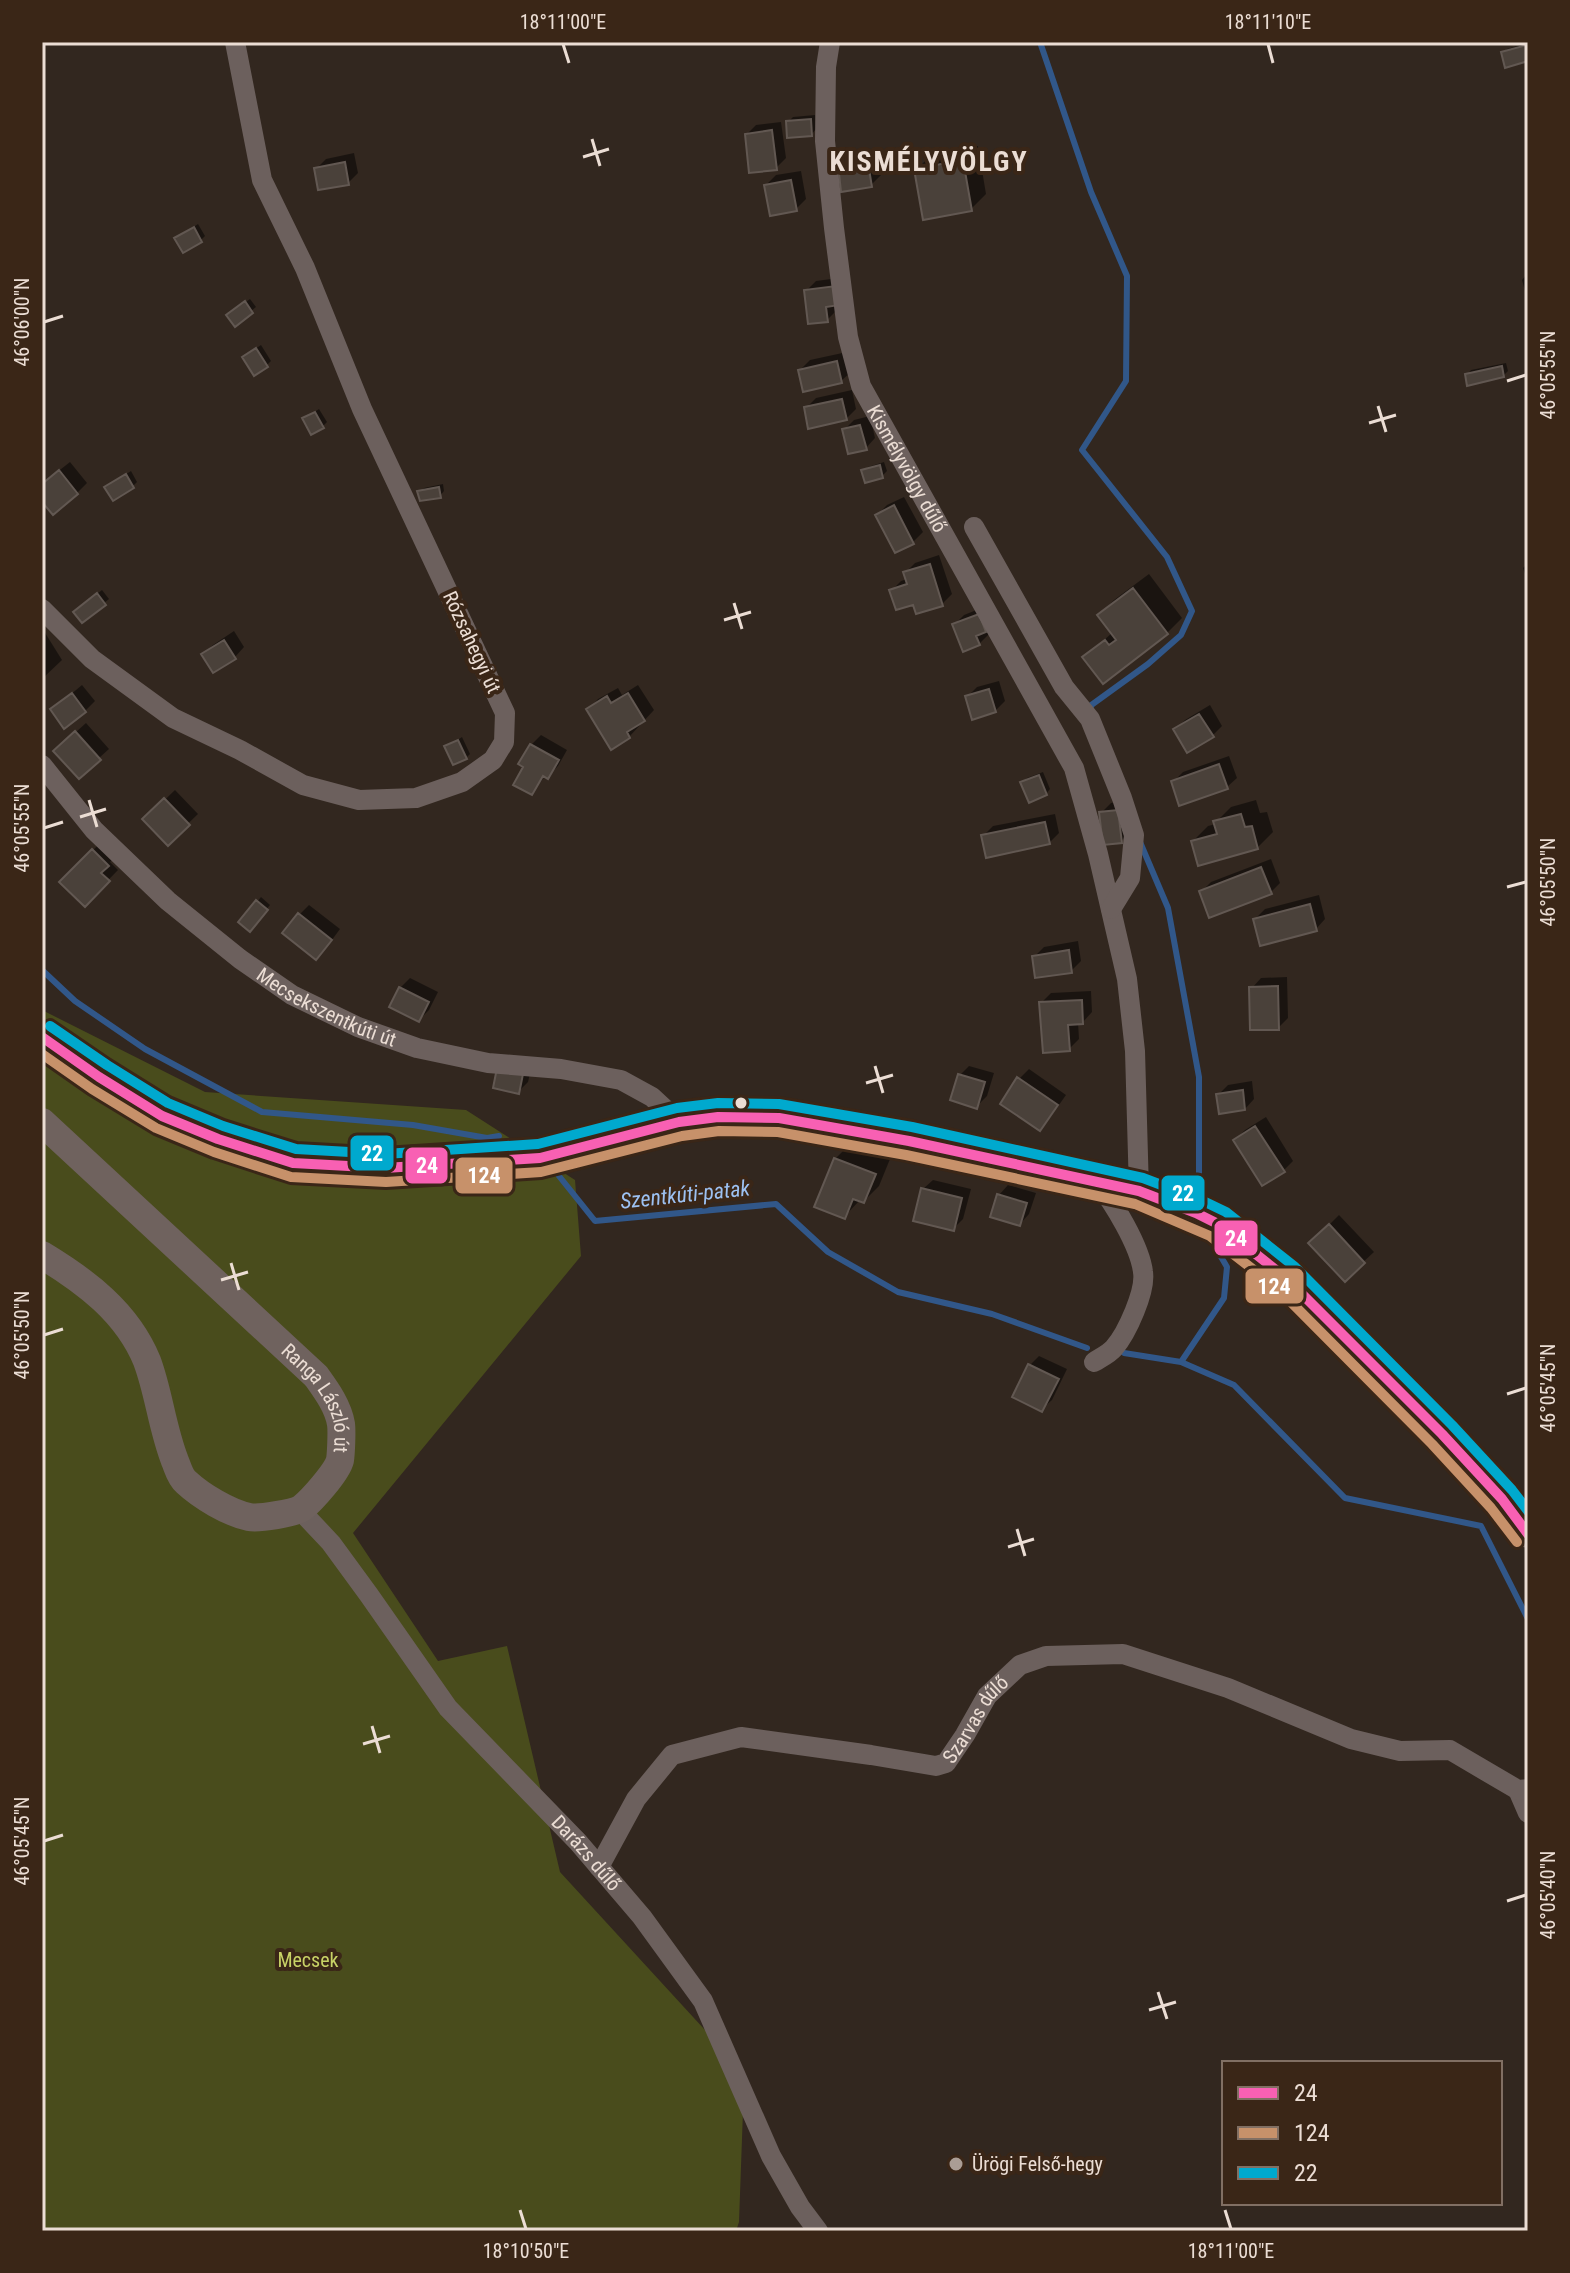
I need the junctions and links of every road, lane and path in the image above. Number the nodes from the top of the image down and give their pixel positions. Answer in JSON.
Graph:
{"nodes":[{"id":1,"x":235,"y":42,"type":"edge"},
{"id":2,"x":830,"y":42,"type":"edge"},
{"id":3,"x":974,"y":527,"type":"dead end"},
{"id":4,"x":42,"y":609,"type":"edge"},
{"id":5,"x":42,"y":765,"type":"edge"},
{"id":6,"x":1111,"y":909,"type":"junction"},
{"id":7,"x":42,"y":1037,"type":"edge"},
{"id":8,"x":42,"y":1122,"type":"edge"},
{"id":9,"x":679,"y":1122,"type":"junction"},
{"id":10,"x":1097,"y":1182,"type":"junction"},
{"id":11,"x":1139,"y":1191,"type":"junction"},
{"id":12,"x":42,"y":1255,"type":"edge"},
{"id":13,"x":1094,"y":1362,"type":"dead end"},
{"id":14,"x":300,"y":1510,"type":"junction"},
{"id":15,"x":1528,"y":1534,"type":"edge"},
{"id":16,"x":1523,"y":1790,"type":"edge"},
{"id":17,"x":1528,"y":1813,"type":"edge"},
{"id":18,"x":599,"y":1867,"type":"junction"},
{"id":19,"x":818,"y":2231,"type":"edge"}],
"edges":[{"from":1,"to":4,"type":"street","name":"Rózsahegyi út"},
{"from":2,"to":6,"type":"street","name":"Kismélyvölgy dűlő"},
{"from":3,"to":6,"type":"street","name":"Kismélyvölgy dűlő"},
{"from":5,"to":9,"type":"street","name":"Mecsekszentkúti út"},
{"from":6,"to":11,"type":"street","name":"Kismélyvölgy dűlő"},
{"from":7,"to":9,"type":"main road"},
{"from":8,"to":14,"type":"main road","name":"Ranga László út"},
{"from":9,"to":10,"type":"main road"},
{"from":10,"to":11,"type":"main road"},
{"from":10,"to":13,"type":"street"},
{"from":11,"to":15,"type":"main road"},
{"from":12,"to":14,"type":"main road"},
{"from":14,"to":18,"type":"street","name":"Darázs dűlő"},
{"from":16,"to":17,"type":"street"},
{"from":16,"to":18,"type":"street","name":"Szarvas dűlő"},
{"from":18,"to":19,"type":"street","name":"Darázs dűlő"}]}
